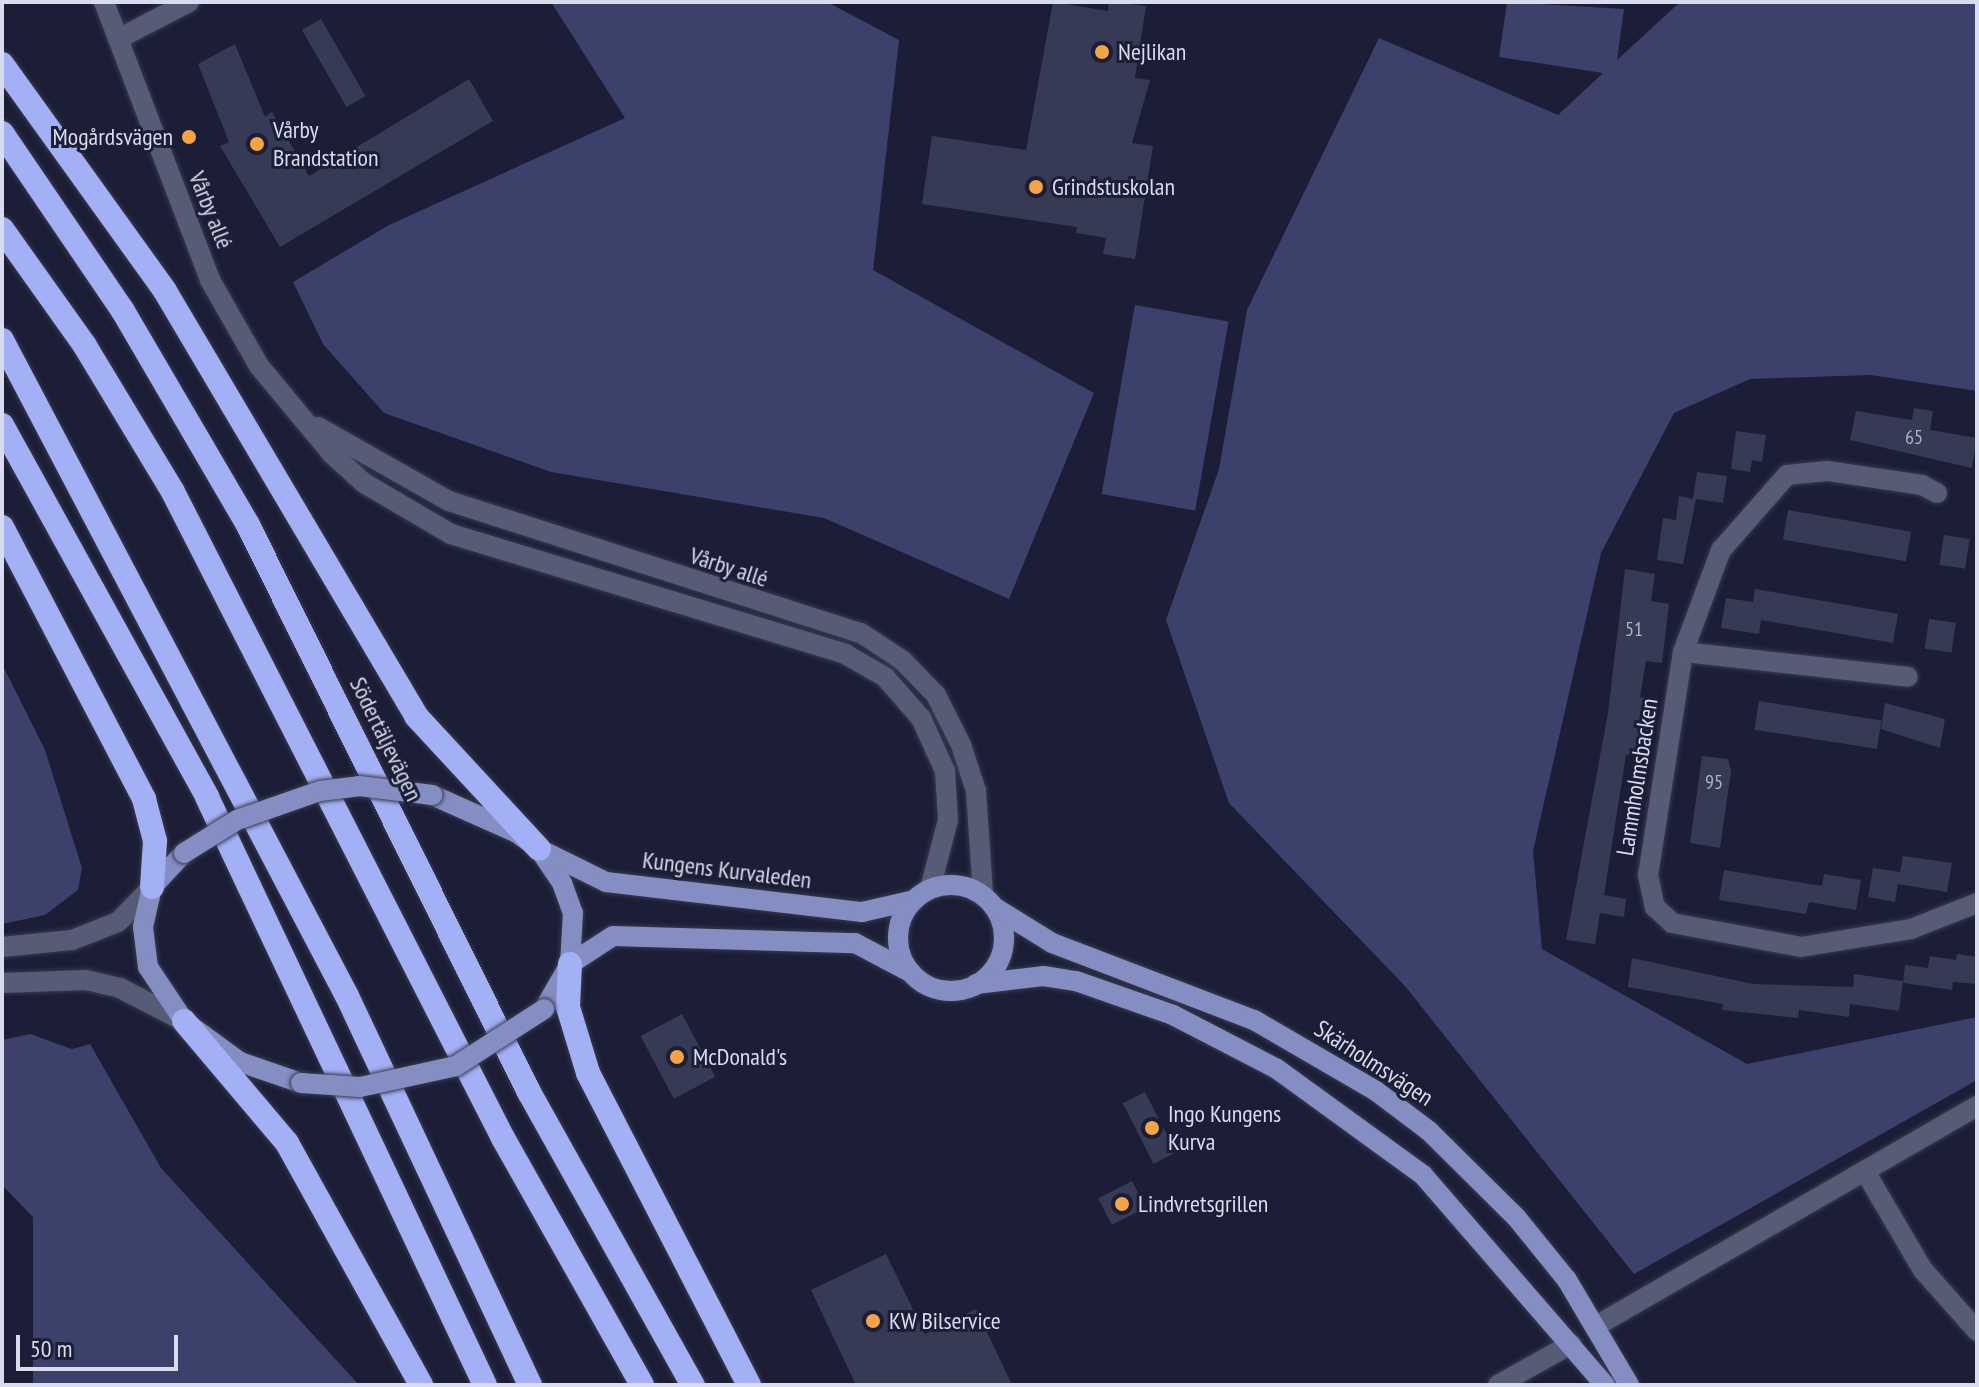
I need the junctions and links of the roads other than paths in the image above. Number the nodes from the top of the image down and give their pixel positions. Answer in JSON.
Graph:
{"nodes":[{"id":1,"x":104,"y":2,"type":"edge"},
{"id":2,"x":189,"y":2,"type":"edge"},
{"id":3,"x":118,"y":39,"type":"junction"},
{"id":4,"x":2,"y":64,"type":"edge"},
{"id":5,"x":2,"y":133,"type":"edge"},
{"id":6,"x":2,"y":229,"type":"edge"},
{"id":7,"x":2,"y":340,"type":"edge"},
{"id":8,"x":305,"y":419,"type":"junction"},
{"id":9,"x":2,"y":425,"type":"edge"},
{"id":10,"x":1937,"y":493,"type":"dead end"},
{"id":11,"x":2,"y":527,"type":"edge"},
{"id":12,"x":1683,"y":652,"type":"junction"},
{"id":13,"x":1908,"y":677,"type":"dead end"},
{"id":14,"x":539,"y":849,"type":"junction"},
{"id":15,"x":152,"y":887,"type":"junction"},
{"id":16,"x":922,"y":894,"type":"junction"},
{"id":17,"x":988,"y":901,"type":"junction"},
{"id":18,"x":1977,"y":903,"type":"edge"},
{"id":19,"x":2,"y":947,"type":"edge"},
{"id":20,"x":570,"y":964,"type":"junction"},
{"id":21,"x":912,"y":973,"type":"junction"},
{"id":22,"x":2,"y":983,"type":"edge"},
{"id":23,"x":976,"y":984,"type":"junction"},
{"id":24,"x":184,"y":1021,"type":"junction"},
{"id":25,"x":1977,"y":1106,"type":"edge"},
{"id":26,"x":1866,"y":1173,"type":"junction"},
{"id":27,"x":1974,"y":1323,"type":"edge"},
{"id":28,"x":1596,"y":1326,"type":"junction"},
{"id":29,"x":1571,"y":1344,"type":"junction"},
{"id":30,"x":421,"y":1385,"type":"edge"},
{"id":31,"x":485,"y":1385,"type":"edge"},
{"id":32,"x":530,"y":1385,"type":"edge"},
{"id":33,"x":642,"y":1385,"type":"edge"},
{"id":34,"x":693,"y":1385,"type":"edge"},
{"id":35,"x":749,"y":1385,"type":"edge"},
{"id":36,"x":1498,"y":1385,"type":"edge"},
{"id":37,"x":1605,"y":1385,"type":"edge"},
{"id":38,"x":1629,"y":1385,"type":"edge"}],
"edges":[{"from":1,"to":3,"type":"street","name":"Vårby allé"},
{"from":2,"to":3,"type":"street"},
{"from":3,"to":8,"type":"street","name":"Vårby allé"},
{"from":4,"to":14,"type":"highway"},
{"from":5,"to":34,"type":"highway","name":"Södertäljevägen"},
{"from":6,"to":33,"type":"highway"},
{"from":7,"to":32,"type":"highway"},
{"from":8,"to":16,"type":"street","name":"Vårby allé"},
{"from":8,"to":17,"type":"street","name":"Vårby allé"},
{"from":9,"to":31,"type":"highway"},
{"from":10,"to":12,"type":"street","name":"Lammholmsbacken"},
{"from":11,"to":15,"type":"highway"},
{"from":12,"to":13,"type":"street"},
{"from":12,"to":18,"type":"street","name":"Lammholmsbacken"},
{"from":14,"to":15,"type":"main road","name":"Kungens Kurvaleden","bridge":true},
{"from":14,"to":16,"type":"main road","name":"Kungens Kurvaleden"},
{"from":14,"to":20,"type":"main road"},
{"from":15,"to":19,"type":"street"},
{"from":15,"to":24,"type":"main road"},
{"from":16,"to":17,"type":"main road"},
{"from":16,"to":21,"type":"main road"},
{"from":17,"to":23,"type":"main road"},
{"from":17,"to":28,"type":"main road","name":"Skärholmsvägen"},
{"from":20,"to":21,"type":"main road"},
{"from":20,"to":24,"type":"main road","bridge":true},
{"from":20,"to":35,"type":"highway"},
{"from":21,"to":23,"type":"main road"},
{"from":22,"to":24,"type":"street"},
{"from":23,"to":29,"type":"main road"},
{"from":24,"to":30,"type":"highway"},
{"from":25,"to":26,"type":"street"},
{"from":26,"to":27,"type":"street"},
{"from":26,"to":28,"type":"street"},
{"from":28,"to":29,"type":"main road"},
{"from":28,"to":38,"type":"main road","name":"Skärholmsvägen"},
{"from":29,"to":36,"type":"street"},
{"from":29,"to":37,"type":"main road"}]}
